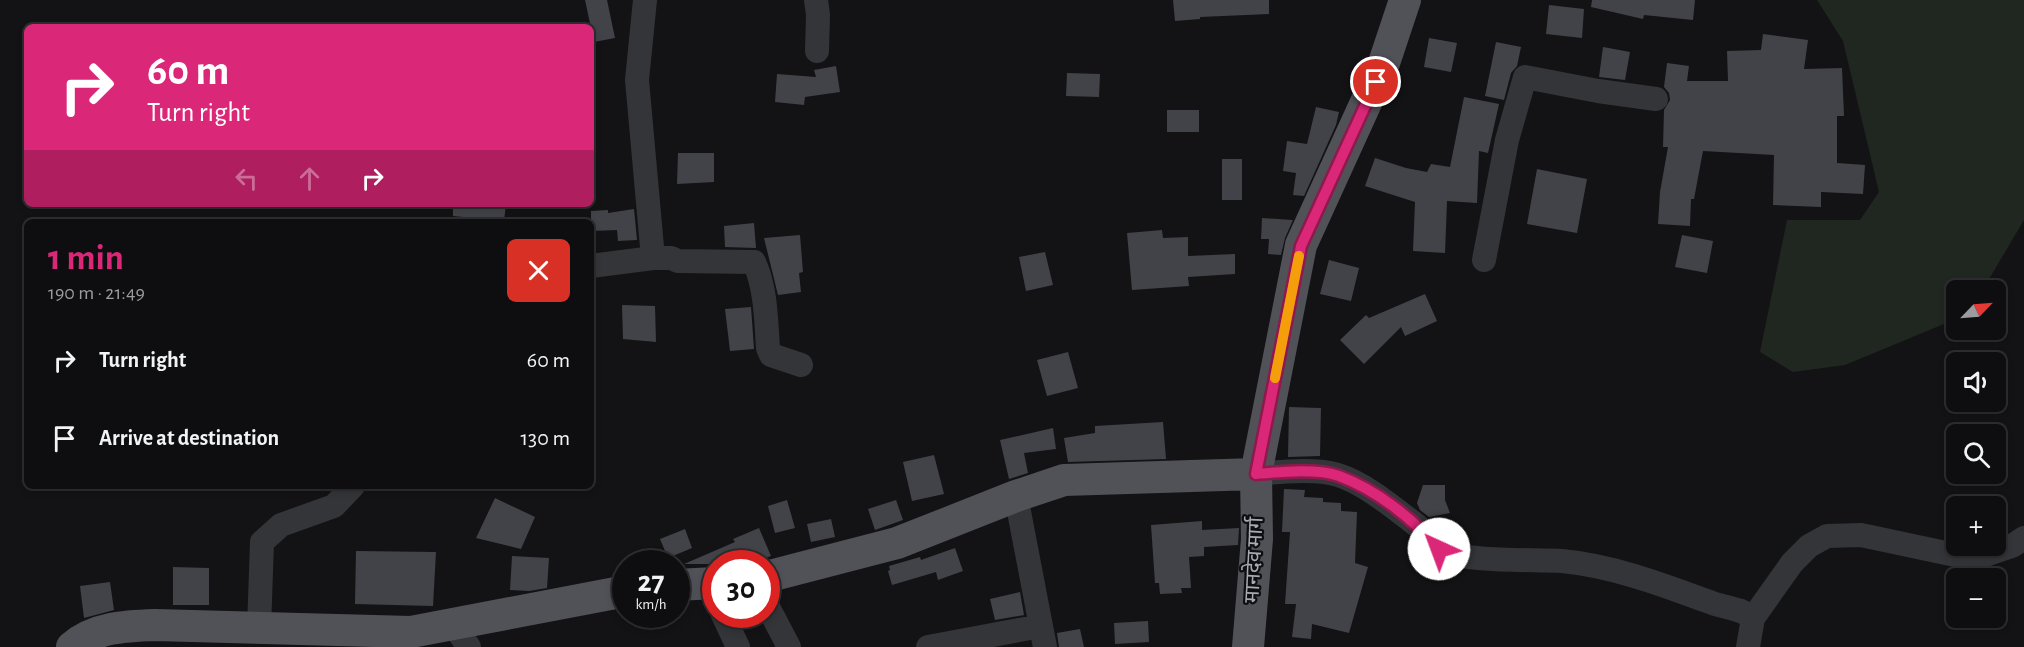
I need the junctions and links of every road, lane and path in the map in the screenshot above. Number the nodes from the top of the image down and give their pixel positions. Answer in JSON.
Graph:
{"nodes":[{"id":1,"x":645,"y":0,"type":"edge"},
{"id":2,"x":816,"y":0,"type":"edge"},
{"id":3,"x":1405,"y":0,"type":"edge"},
{"id":4,"x":817,"y":51,"type":"dead end"},
{"id":5,"x":1656,"y":99,"type":"dead end"},
{"id":6,"x":652,"y":258,"type":"junction"},
{"id":7,"x":1484,"y":260,"type":"dead end"},
{"id":8,"x":594,"y":266,"type":"edge"},
{"id":9,"x":801,"y":365,"type":"dead end"},
{"id":10,"x":1256,"y":474,"type":"junction"},
{"id":11,"x":349,"y":489,"type":"edge"},
{"id":12,"x":1016,"y":496,"type":"junction"},
{"id":13,"x":2024,"y":538,"type":"edge"},
{"id":14,"x":780,"y":573,"type":"edge"},
{"id":15,"x":612,"y":595,"type":"edge"},
{"id":16,"x":1753,"y":618,"type":"junction"},
{"id":17,"x":729,"y":628,"type":"edge"},
{"id":18,"x":779,"y":628,"type":"edge"},
{"id":19,"x":259,"y":629,"type":"junction"},
{"id":20,"x":461,"y":636,"type":"edge"},
{"id":21,"x":1043,"y":637,"type":"edge"},
{"id":22,"x":72,"y":647,"type":"edge"},
{"id":23,"x":738,"y":647,"type":"edge"},
{"id":24,"x":789,"y":647,"type":"edge"},
{"id":25,"x":928,"y":647,"type":"edge"},
{"id":26,"x":1248,"y":647,"type":"edge"},
{"id":27,"x":1748,"y":647,"type":"edge"}],
"edges":[{"from":1,"to":6,"type":"street"},
{"from":2,"to":4,"type":"street"},
{"from":3,"to":10,"type":"main road","name":"मानदेव मार्ग"},
{"from":5,"to":7,"type":"street"},
{"from":6,"to":8,"type":"street"},
{"from":6,"to":9,"type":"street"},
{"from":10,"to":12,"type":"main road"},
{"from":10,"to":16,"type":"street"},
{"from":10,"to":26,"type":"main road","name":"मानदेव मार्ग"},
{"from":11,"to":19,"type":"street"},
{"from":12,"to":14,"type":"main road"},
{"from":12,"to":21,"type":"street"},
{"from":13,"to":16,"type":"street"},
{"from":15,"to":20,"type":"main road"},
{"from":16,"to":27,"type":"street"},
{"from":17,"to":23,"type":"street"},
{"from":18,"to":24,"type":"street"},
{"from":19,"to":20,"type":"main road"},
{"from":19,"to":22,"type":"main road"},
{"from":21,"to":25,"type":"street"}]}
